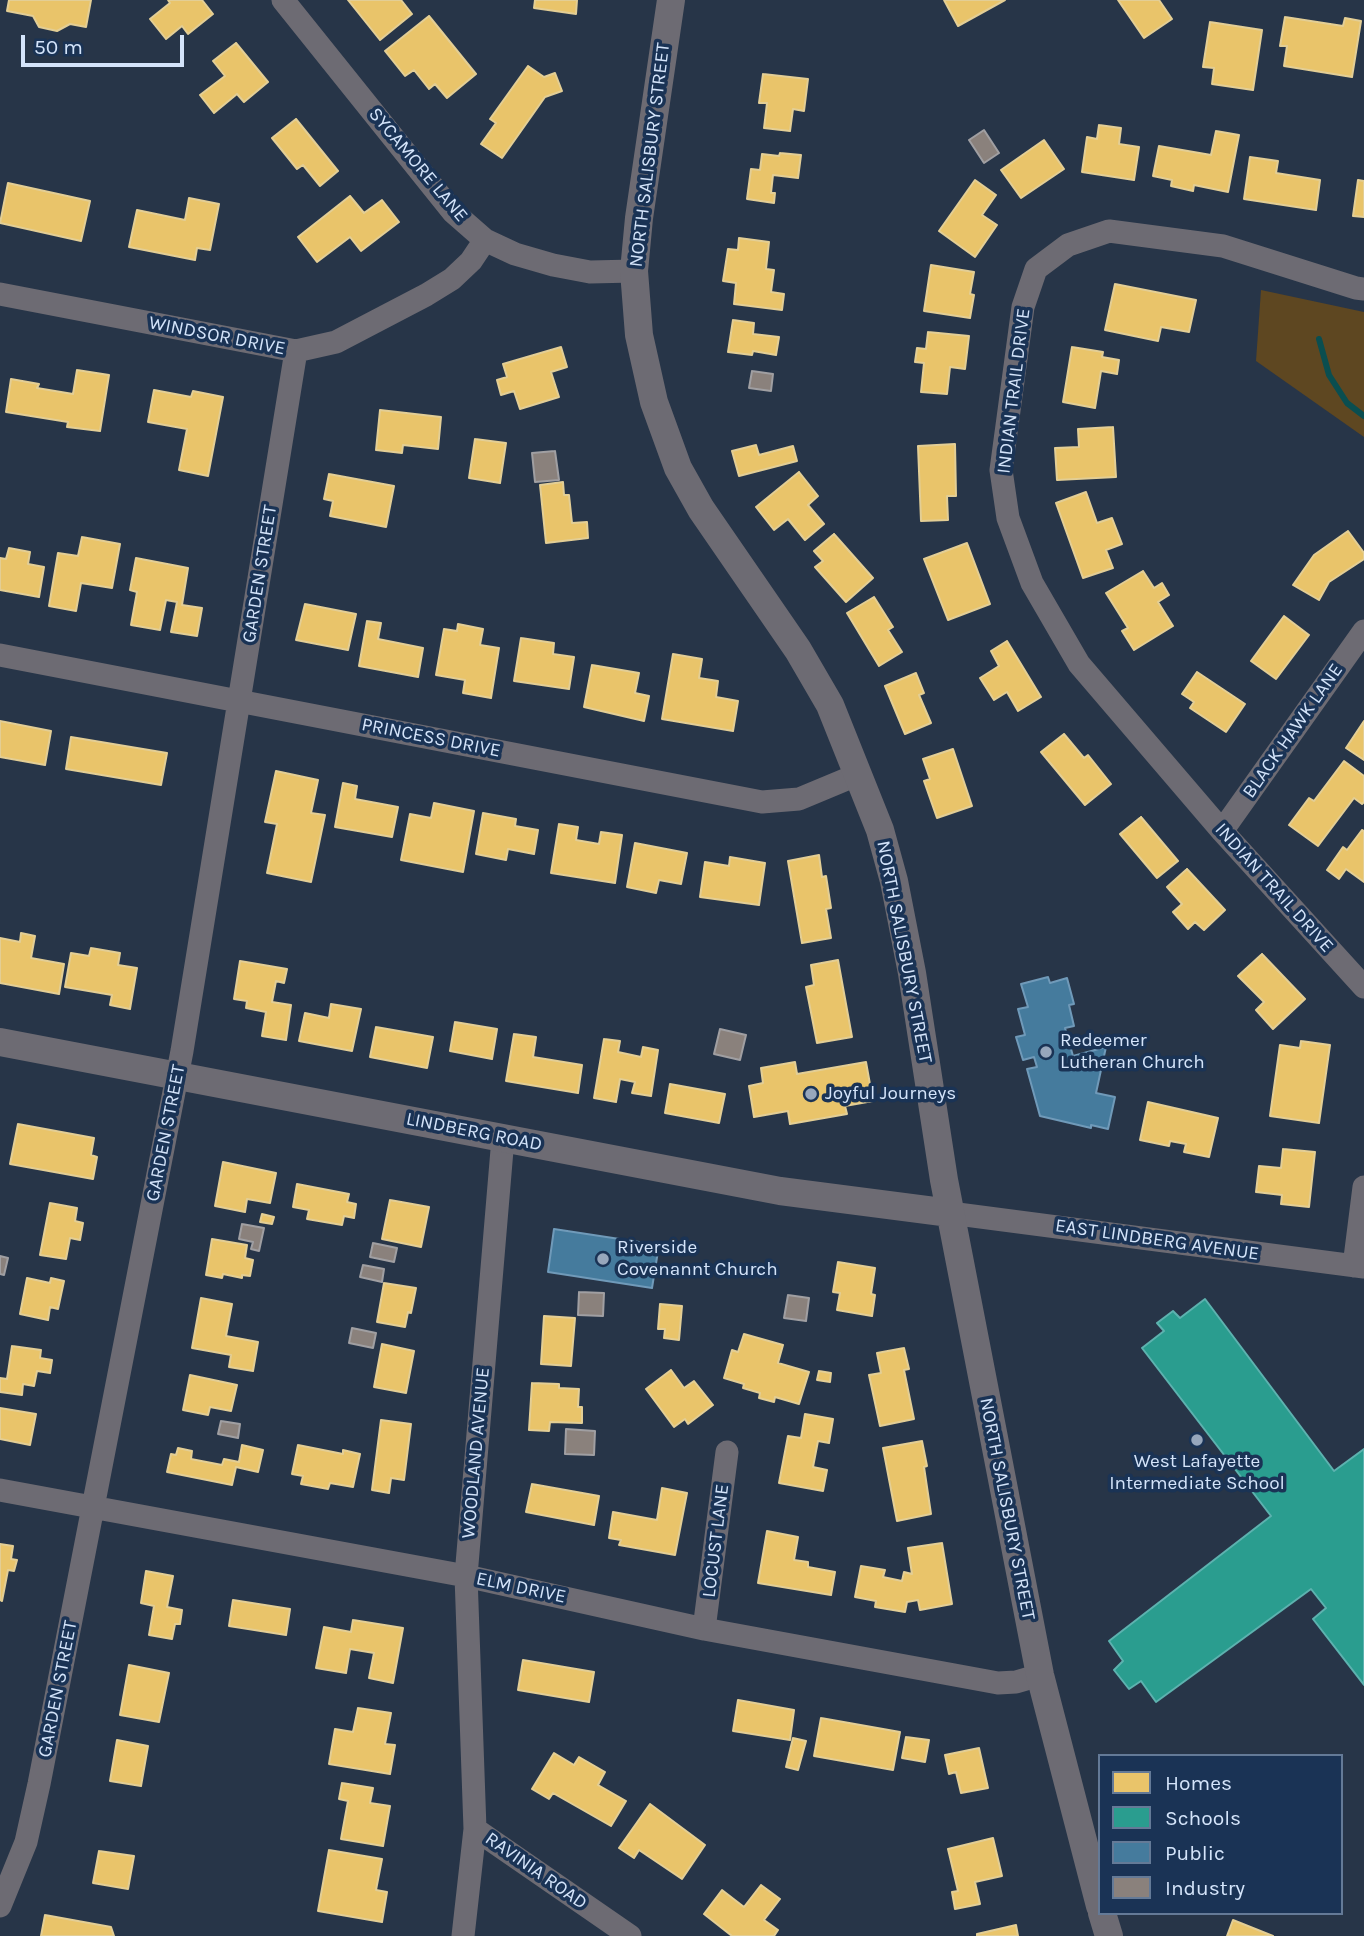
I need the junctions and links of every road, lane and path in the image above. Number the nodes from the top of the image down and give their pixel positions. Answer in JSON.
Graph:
{"nodes":[{"id":1,"x":283,"y":0,"type":"edge"},
{"id":2,"x":671,"y":0,"type":"edge"},
{"id":3,"x":485,"y":240,"type":"junction"},
{"id":4,"x":634,"y":271,"type":"junction"},
{"id":5,"x":1364,"y":289,"type":"edge"},
{"id":6,"x":0,"y":294,"type":"edge"},
{"id":7,"x":296,"y":351,"type":"junction"},
{"id":8,"x":1364,"y":631,"type":"edge"},
{"id":9,"x":0,"y":655,"type":"edge"},
{"id":10,"x":240,"y":701,"type":"junction"},
{"id":11,"x":859,"y":774,"type":"junction"},
{"id":12,"x":1222,"y":831,"type":"junction"},
{"id":13,"x":1364,"y":987,"type":"edge"},
{"id":14,"x":0,"y":1042,"type":"edge"},
{"id":15,"x":177,"y":1077,"type":"junction"},
{"id":16,"x":503,"y":1138,"type":"junction"},
{"id":17,"x":1364,"y":1187,"type":"edge"},
{"id":18,"x":950,"y":1213,"type":"junction"},
{"id":19,"x":1359,"y":1267,"type":"edge"},
{"id":20,"x":727,"y":1452,"type":"dead end"},
{"id":21,"x":0,"y":1490,"type":"edge"},
{"id":22,"x":94,"y":1508,"type":"junction"},
{"id":23,"x":466,"y":1576,"type":"junction"},
{"id":24,"x":704,"y":1629,"type":"junction"},
{"id":25,"x":1040,"y":1675,"type":"junction"},
{"id":26,"x":475,"y":1829,"type":"junction"},
{"id":27,"x":1098,"y":1898,"type":"edge"},
{"id":28,"x":0,"y":1906,"type":"edge"},
{"id":29,"x":1103,"y":1915,"type":"edge"},
{"id":30,"x":463,"y":1936,"type":"edge"},
{"id":31,"x":630,"y":1936,"type":"edge"},
{"id":32,"x":1109,"y":1936,"type":"edge"}],
"edges":[{"from":1,"to":3,"type":"street","name":"SYCAMORE LANE"},
{"from":2,"to":4,"type":"street","name":"NORTH SALISBURY STREET"},
{"from":3,"to":4,"type":"street","name":"SYCAMORE LANE"},
{"from":3,"to":7,"type":"street","name":"WINDSOR DRIVE"},
{"from":4,"to":11,"type":"street","name":"NORTH SALISBURY STREET"},
{"from":5,"to":12,"type":"street","name":"INDIAN TRAIL DRIVE"},
{"from":6,"to":7,"type":"street","name":"WINDSOR DRIVE"},
{"from":7,"to":10,"type":"street","name":"GARDEN STREET"},
{"from":8,"to":12,"type":"street","name":"BLACK HAWK LANE"},
{"from":9,"to":10,"type":"street","name":"PRINCESS DRIVE"},
{"from":10,"to":11,"type":"street","name":"PRINCESS DRIVE"},
{"from":10,"to":15,"type":"street","name":"GARDEN STREET"},
{"from":11,"to":18,"type":"street","name":"NORTH SALISBURY STREET"},
{"from":12,"to":13,"type":"street","name":"INDIAN TRAIL DRIVE"},
{"from":14,"to":15,"type":"street","name":"LINDBERG ROAD"},
{"from":15,"to":16,"type":"street","name":"LINDBERG ROAD"},
{"from":15,"to":22,"type":"street","name":"GARDEN STREET"},
{"from":16,"to":18,"type":"street","name":"LINDBERG ROAD"},
{"from":16,"to":23,"type":"street","name":"WOODLAND AVENUE"},
{"from":17,"to":19,"type":"street"},
{"from":18,"to":19,"type":"street","name":"EAST LINDBERG AVENUE"},
{"from":18,"to":25,"type":"street","name":"NORTH SALISBURY STREET"},
{"from":20,"to":24,"type":"street","name":"LOCUST LANE"},
{"from":21,"to":22,"type":"street","name":"ELM DRIVE"},
{"from":22,"to":23,"type":"street","name":"ELM DRIVE"},
{"from":22,"to":28,"type":"street","name":"GARDEN STREET"},
{"from":23,"to":24,"type":"street","name":"ELM DRIVE"},
{"from":23,"to":26,"type":"street","name":"WOODLAND AVENUE"},
{"from":24,"to":25,"type":"street","name":"ELM DRIVE"},
{"from":25,"to":27,"type":"street","name":"NORTH SALISBURY STREET"},
{"from":26,"to":30,"type":"street","name":"WOODLAND AVENUE"},
{"from":26,"to":31,"type":"street","name":"RAVINIA ROAD"},
{"from":29,"to":32,"type":"street"}]}
